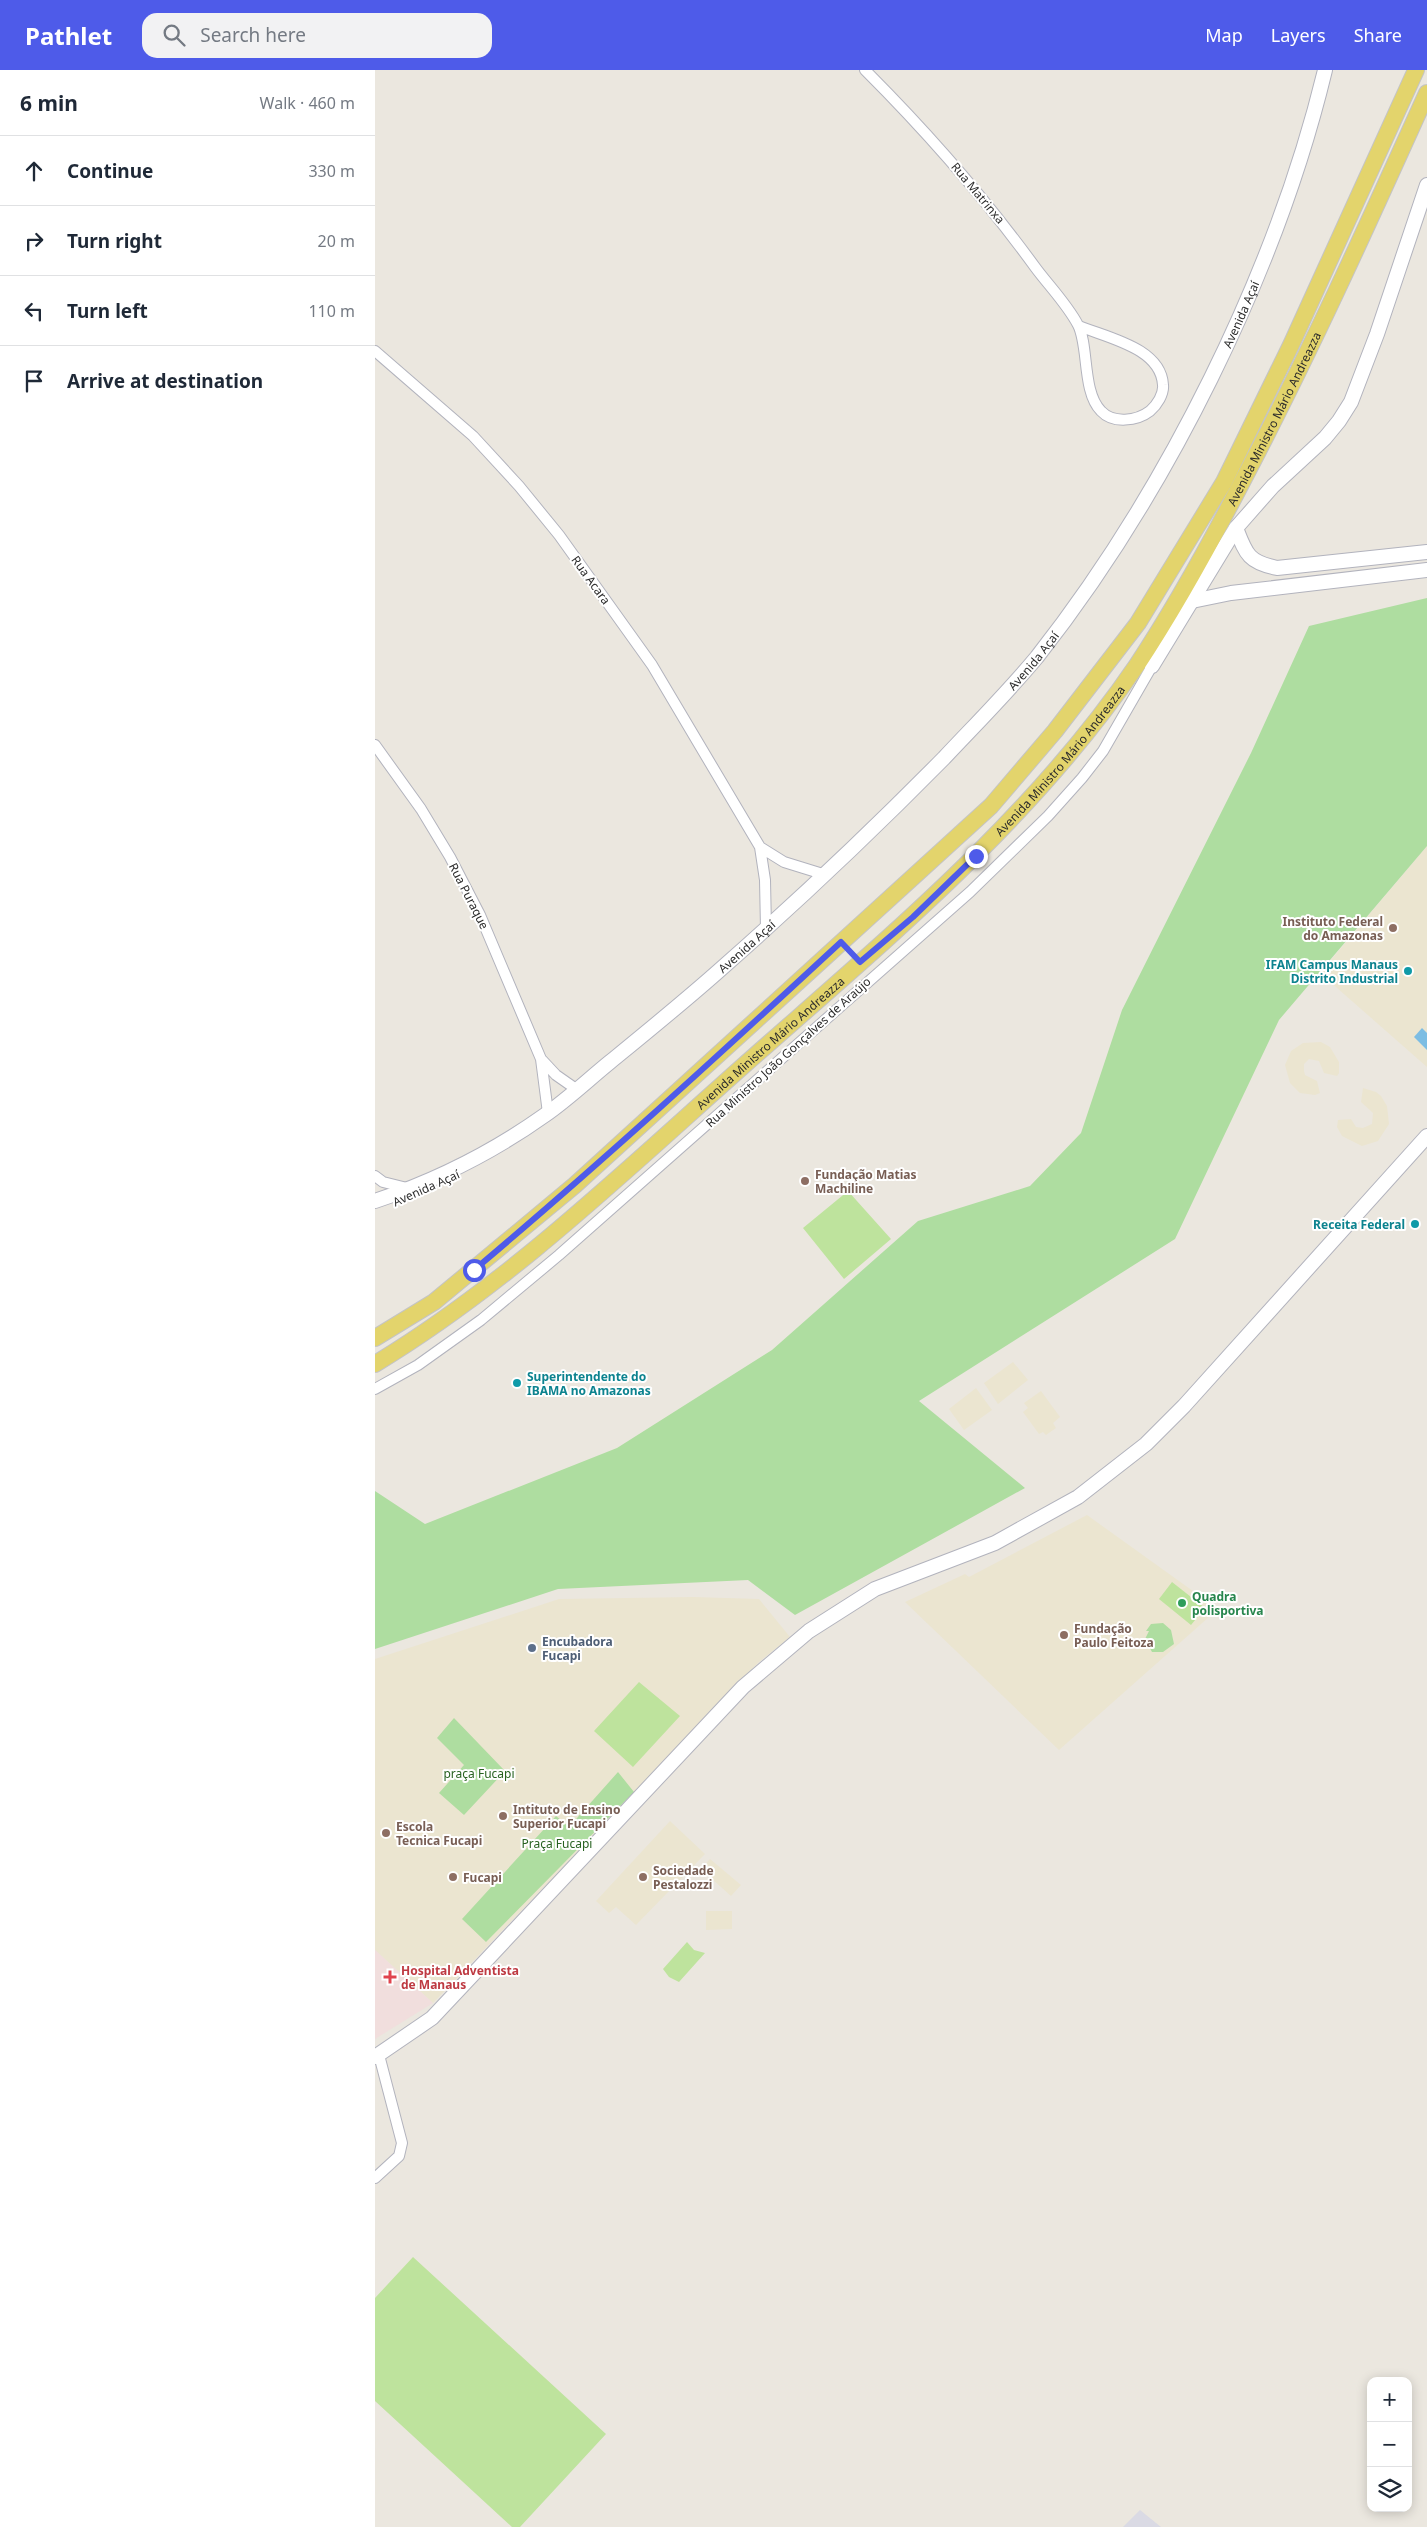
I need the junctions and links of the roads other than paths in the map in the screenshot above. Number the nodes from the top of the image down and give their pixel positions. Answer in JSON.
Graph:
{"nodes":[{"id":1,"x":865,"y":70,"type":"edge"},
{"id":2,"x":1325,"y":70,"type":"edge"},
{"id":3,"x":1416,"y":70,"type":"edge"},
{"id":4,"x":1426,"y":97,"type":"edge"},
{"id":5,"x":1427,"y":186,"type":"edge"},
{"id":6,"x":1079,"y":326,"type":"junction"},
{"id":7,"x":375,"y":351,"type":"edge"},
{"id":8,"x":1237,"y":528,"type":"junction"},
{"id":9,"x":1409,"y":552,"type":"junction"},
{"id":10,"x":1427,"y":552,"type":"edge"},
{"id":11,"x":1277,"y":568,"type":"junction"},
{"id":12,"x":1427,"y":570,"type":"edge"},
{"id":13,"x":1411,"y":572,"type":"junction"},
{"id":14,"x":1274,"y":588,"type":"junction"},
{"id":15,"x":1192,"y":601,"type":"junction"},
{"id":16,"x":1138,"y":623,"type":"junction"},
{"id":17,"x":1146,"y":663,"type":"junction"},
{"id":18,"x":375,"y":746,"type":"edge"},
{"id":19,"x":760,"y":847,"type":"junction"},
{"id":20,"x":826,"y":875,"type":"junction"},
{"id":21,"x":766,"y":929,"type":"junction"},
{"id":22,"x":841,"y":942,"type":"junction"},
{"id":23,"x":860,"y":962,"type":"junction"},
{"id":24,"x":541,"y":1059,"type":"junction"},
{"id":25,"x":576,"y":1089,"type":"junction"},
{"id":26,"x":548,"y":1113,"type":"junction"},
{"id":27,"x":1427,"y":1136,"type":"edge"},
{"id":28,"x":375,"y":1176,"type":"edge"},
{"id":29,"x":411,"y":1189,"type":"junction"},
{"id":30,"x":375,"y":1201,"type":"edge"},
{"id":31,"x":375,"y":1210,"type":"edge"},
{"id":32,"x":375,"y":1338,"type":"edge"},
{"id":33,"x":375,"y":1364,"type":"edge"},
{"id":34,"x":375,"y":1389,"type":"edge"},
{"id":35,"x":378,"y":2063,"type":"edge"},
{"id":36,"x":375,"y":2178,"type":"edge"}],
"edges":[{"from":1,"to":6,"type":"street","name":"Rua Matrinxa"},
{"from":2,"to":20,"type":"street","name":"Avenida Açaí"},
{"from":3,"to":16,"type":"main road","name":"Avenida Ministro Mário Andreazza"},
{"from":4,"to":17,"type":"main road","name":"Avenida Ministro Mário Andreazza"},
{"from":5,"to":8,"type":"street","name":"Avenida Ministro Mário Andreazza"},
{"from":6,"to":6,"type":"street","name":"Rua Matrinxa"},
{"from":7,"to":19,"type":"street","name":"Rua Acara"},
{"from":8,"to":11,"type":"street"},
{"from":8,"to":15,"type":"street","name":"Avenida Ministro Mário Andreazza"},
{"from":9,"to":10,"type":"street"},
{"from":9,"to":11,"type":"street"},
{"from":9,"to":13,"type":"street"},
{"from":11,"to":14,"type":"street"},
{"from":12,"to":13,"type":"street"},
{"from":13,"to":14,"type":"street"},
{"from":14,"to":15,"type":"street"},
{"from":15,"to":17,"type":"street","name":"Avenida Ministro Mário Andreazza"},
{"from":16,"to":17,"type":"main road"},
{"from":16,"to":22,"type":"main road","name":"Avenida Ministro Mário Andreazza"},
{"from":17,"to":23,"type":"main road","name":"Avenida Ministro Mário Andreazza"},
{"from":17,"to":34,"type":"street","name":"Rua Ministro João Gonçalves de Araújo"},
{"from":18,"to":24,"type":"street","name":"Rua Puraque"},
{"from":19,"to":20,"type":"street","name":"Rua Acara"},
{"from":19,"to":21,"type":"street","name":"Rua Acara"},
{"from":20,"to":21,"type":"street","name":"Avenida Açaí"},
{"from":21,"to":25,"type":"street","name":"Avenida Açaí"},
{"from":22,"to":23,"type":"main road"},
{"from":22,"to":32,"type":"main road","name":"Avenida Ministro Mário Andreazza"},
{"from":23,"to":33,"type":"main road","name":"Avenida Ministro Mário Andreazza"},
{"from":24,"to":25,"type":"street","name":"Rua Puraque"},
{"from":24,"to":26,"type":"street","name":"Rua Puraque"},
{"from":25,"to":26,"type":"street","name":"Avenida Açaí"},
{"from":26,"to":29,"type":"street","name":"Avenida Açaí"},
{"from":26,"to":31,"type":"street","name":"Avenida Açaí"},
{"from":27,"to":35,"type":"street"},
{"from":28,"to":29,"type":"street"},
{"from":29,"to":30,"type":"street","name":"Avenida Açaí"},
{"from":35,"to":36,"type":"street"}]}
